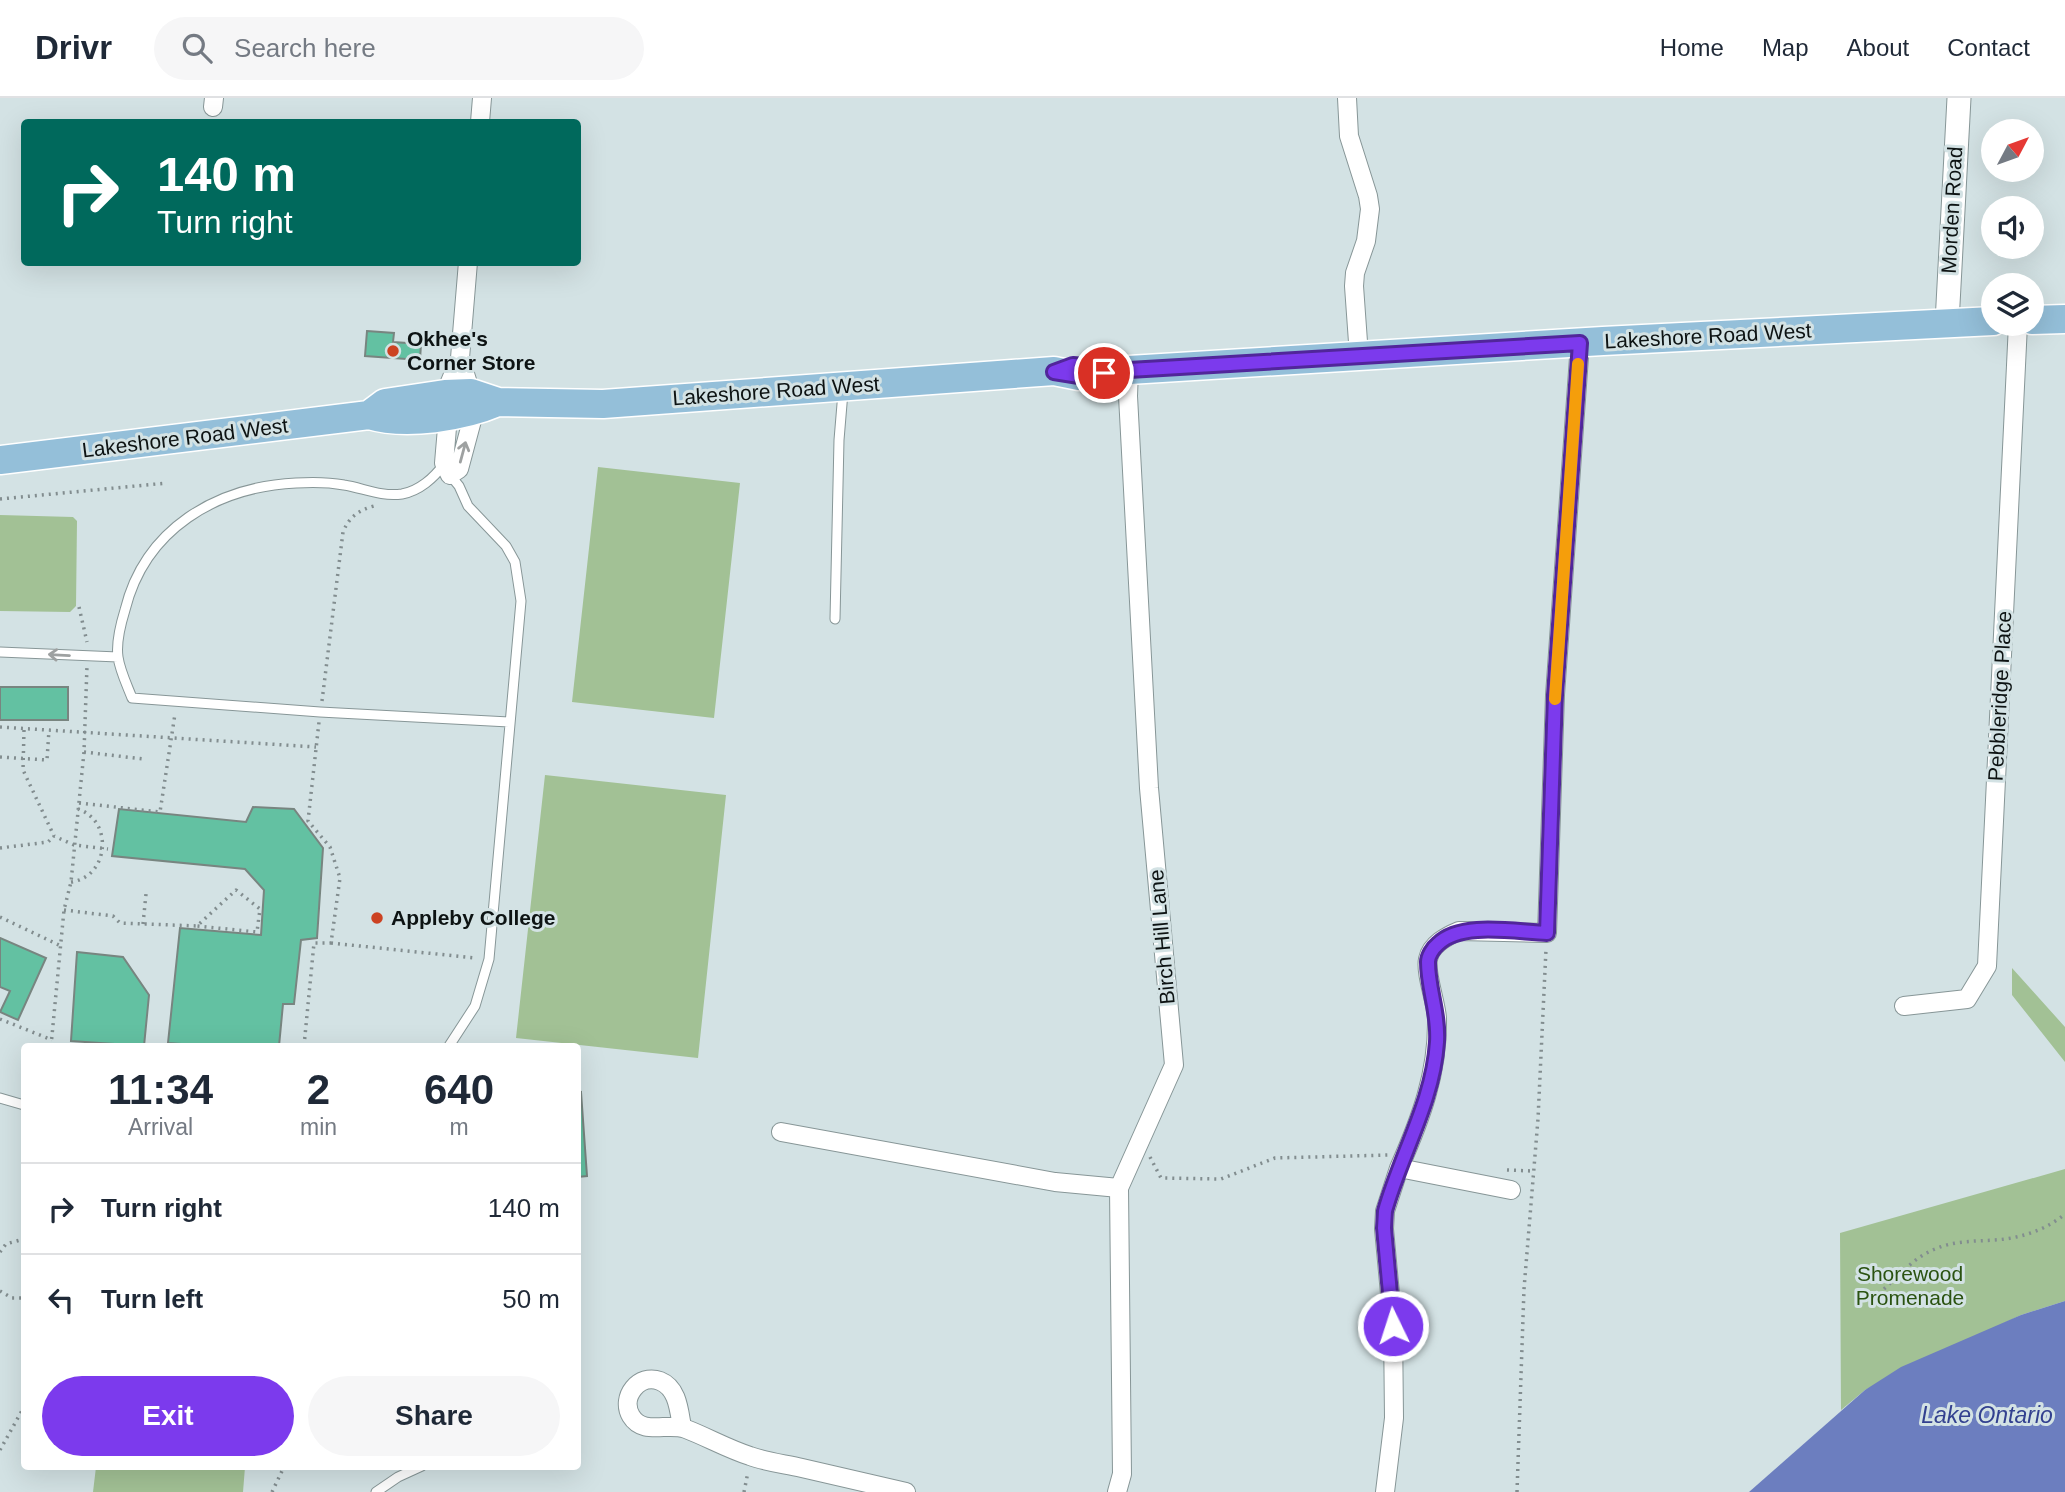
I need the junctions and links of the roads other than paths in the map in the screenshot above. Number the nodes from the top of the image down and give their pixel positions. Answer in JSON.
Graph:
{"nodes":[{"id":1,"x":482,"y":98,"type":"edge"},
{"id":2,"x":1347,"y":98,"type":"edge"},
{"id":3,"x":1959,"y":98,"type":"edge"},
{"id":4,"x":480,"y":119,"type":"edge"},
{"id":5,"x":468,"y":266,"type":"edge"},
{"id":6,"x":2065,"y":319,"type":"edge"},
{"id":7,"x":2044,"y":320,"type":"edge"},
{"id":8,"x":1981,"y":322,"type":"edge"},
{"id":9,"x":1947,"y":323,"type":"junction"},
{"id":10,"x":2017,"y":336,"type":"edge"},
{"id":11,"x":1580,"y":343,"type":"junction"},
{"id":12,"x":1359,"y":356,"type":"junction"},
{"id":13,"x":460,"y":358,"type":"junction"},
{"id":14,"x":1129,"y":370,"type":"junction"},
{"id":15,"x":843,"y":386,"type":"junction"},
{"id":16,"x":467,"y":404,"type":"junction"},
{"id":17,"x":0,"y":460,"type":"edge"},
{"id":18,"x":447,"y":469,"type":"junction"},
{"id":19,"x":835,"y":619,"type":"dead end"},
{"id":20,"x":0,"y":652,"type":"edge"},
{"id":21,"x":118,"y":657,"type":"junction"},
{"id":22,"x":509,"y":722,"type":"junction"},
{"id":23,"x":1904,"y":1006,"type":"dead end"},
{"id":24,"x":451,"y":1043,"type":"edge"},
{"id":25,"x":0,"y":1098,"type":"edge"},
{"id":26,"x":21,"y":1104,"type":"edge"},
{"id":27,"x":781,"y":1132,"type":"dead end"},
{"id":28,"x":1401,"y":1162,"type":"junction"},
{"id":29,"x":1119,"y":1188,"type":"junction"},
{"id":30,"x":1511,"y":1190,"type":"dead end"},
{"id":31,"x":682,"y":1427,"type":"dead end"},
{"id":32,"x":413,"y":1470,"type":"edge"},
{"id":33,"x":376,"y":1492,"type":"edge"},
{"id":34,"x":906,"y":1492,"type":"edge"},
{"id":35,"x":1117,"y":1492,"type":"edge"},
{"id":36,"x":1385,"y":1492,"type":"edge"}],
"edges":[{"from":1,"to":4,"type":"street"},
{"from":2,"to":12,"type":"street"},
{"from":3,"to":9,"type":"street","name":"Morden Road"},
{"from":5,"to":13,"type":"street"},
{"from":6,"to":7,"type":"main road"},
{"from":8,"to":9,"type":"main road","name":"Lakeshore Road West"},
{"from":9,"to":11,"type":"main road","name":"Lakeshore Road West"},
{"from":10,"to":23,"type":"street","name":"Pebbleridge Place"},
{"from":11,"to":12,"type":"main road","name":"Lakeshore Road West"},
{"from":11,"to":28,"type":"street"},
{"from":12,"to":14,"type":"main road","name":"Lakeshore Road West"},
{"from":13,"to":16,"type":"street"},
{"from":13,"to":16,"type":"street"},
{"from":14,"to":15,"type":"main road","name":"Lakeshore Road West"},
{"from":14,"to":29,"type":"street","name":"Birch Hill Lane"},
{"from":15,"to":16,"type":"main road","name":"Lakeshore Road West"},
{"from":15,"to":19,"type":"lane"},
{"from":16,"to":17,"type":"main road","name":"Lakeshore Road West"},
{"from":16,"to":18,"type":"street"},
{"from":18,"to":16,"type":"street","one_way":true},
{"from":18,"to":21,"type":"lane"},
{"from":18,"to":22,"type":"lane"},
{"from":21,"to":20,"type":"lane","one_way":true},
{"from":21,"to":22,"type":"lane"},
{"from":22,"to":24,"type":"lane"},
{"from":25,"to":26,"type":"lane"},
{"from":27,"to":29,"type":"street"},
{"from":28,"to":30,"type":"street"},
{"from":28,"to":36,"type":"street"},
{"from":29,"to":35,"type":"street","name":"Birch Hill Lane"},
{"from":31,"to":34,"type":"street"},
{"from":32,"to":33,"type":"lane"}]}
